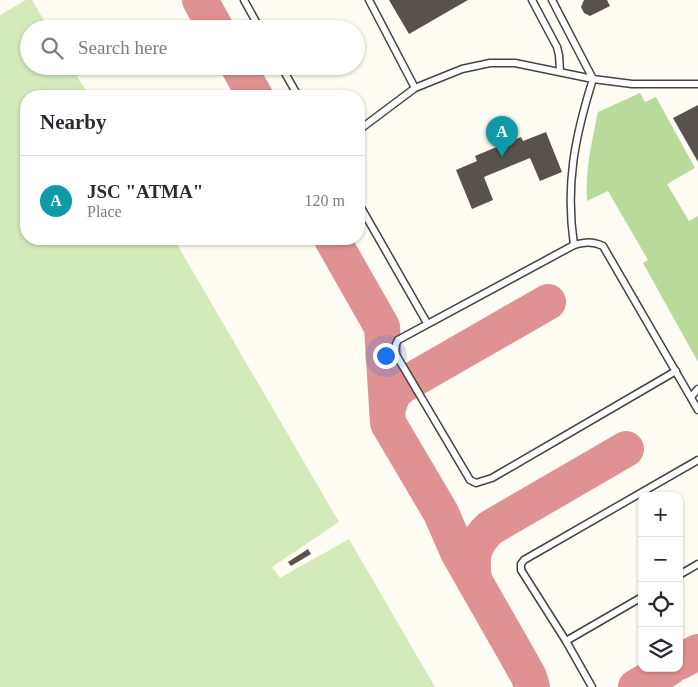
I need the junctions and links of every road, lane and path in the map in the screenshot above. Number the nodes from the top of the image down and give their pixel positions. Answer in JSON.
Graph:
{"nodes":[{"id":1,"x":244,"y":0,"type":"edge"},
{"id":2,"x":369,"y":0,"type":"edge"},
{"id":3,"x":532,"y":0,"type":"edge"},
{"id":4,"x":552,"y":0,"type":"edge"},
{"id":5,"x":255,"y":20,"type":"edge"},
{"id":6,"x":560,"y":71,"type":"junction"},
{"id":7,"x":286,"y":75,"type":"edge"},
{"id":8,"x":593,"y":79,"type":"junction"},
{"id":9,"x":698,"y":84,"type":"edge"},
{"id":10,"x":415,"y":88,"type":"junction"},
{"id":11,"x":295,"y":90,"type":"edge"},
{"id":12,"x":365,"y":126,"type":"edge"},
{"id":13,"x":365,"y":214,"type":"edge"},
{"id":14,"x":574,"y":245,"type":"junction"},
{"id":15,"x":427,"y":323,"type":"junction"},
{"id":16,"x":676,"y":371,"type":"junction"},
{"id":17,"x":698,"y":389,"type":"edge"},
{"id":18,"x":691,"y":397,"type":"junction"},
{"id":19,"x":698,"y":410,"type":"edge"},
{"id":20,"x":698,"y":460,"type":"edge"},
{"id":21,"x":698,"y":564,"type":"edge"},
{"id":22,"x":683,"y":573,"type":"edge"},
{"id":23,"x":638,"y":599,"type":"edge"},
{"id":24,"x":566,"y":641,"type":"junction"},
{"id":25,"x":592,"y":687,"type":"edge"}],
"edges":[{"from":1,"to":5,"type":"lane"},
{"from":2,"to":10,"type":"lane"},
{"from":3,"to":6,"type":"lane"},
{"from":4,"to":8,"type":"lane"},
{"from":6,"to":8,"type":"lane"},
{"from":6,"to":10,"type":"lane"},
{"from":7,"to":11,"type":"lane"},
{"from":8,"to":9,"type":"lane"},
{"from":8,"to":14,"type":"lane"},
{"from":10,"to":12,"type":"lane"},
{"from":13,"to":15,"type":"lane"},
{"from":14,"to":15,"type":"lane"},
{"from":14,"to":16,"type":"lane"},
{"from":15,"to":16,"type":"lane"},
{"from":16,"to":18,"type":"lane"},
{"from":17,"to":18,"type":"lane"},
{"from":18,"to":19,"type":"lane"},
{"from":20,"to":24,"type":"lane"},
{"from":21,"to":22,"type":"lane"},
{"from":23,"to":24,"type":"lane"},
{"from":24,"to":25,"type":"lane"}]}
